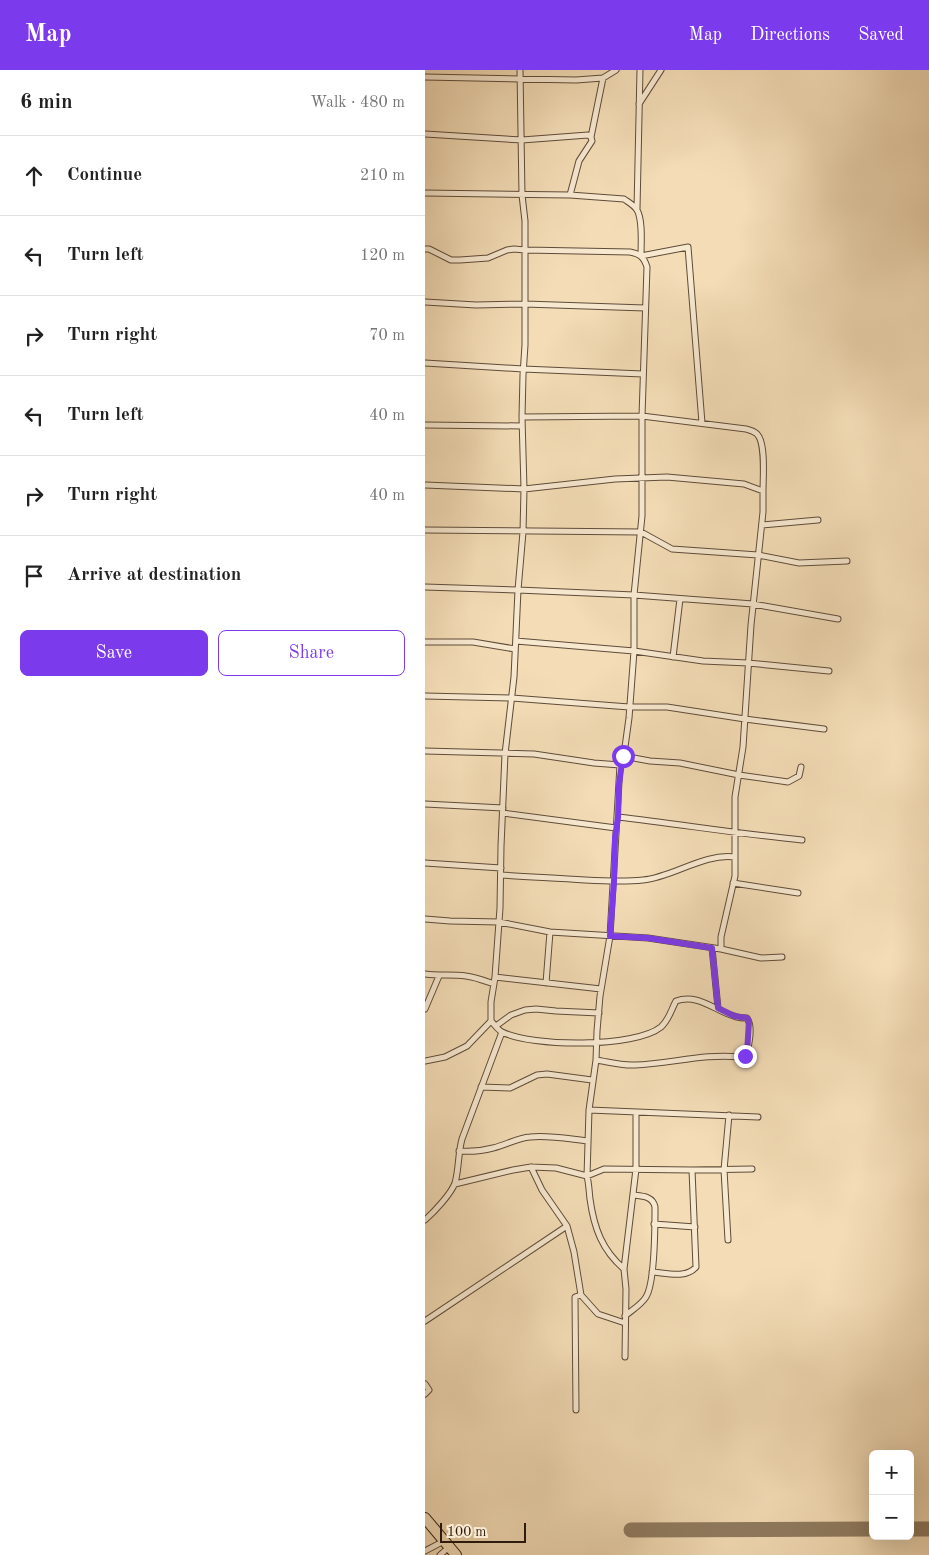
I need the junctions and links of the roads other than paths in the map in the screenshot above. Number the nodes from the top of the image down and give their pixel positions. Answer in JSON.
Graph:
{"nodes":[{"id":1,"x":520,"y":70,"type":"edge"},
{"id":2,"x":616,"y":70,"type":"edge"},
{"id":3,"x":640,"y":70,"type":"edge"},
{"id":4,"x":661,"y":70,"type":"edge"},
{"id":5,"x":425,"y":77,"type":"edge"},
{"id":6,"x":603,"y":78,"type":"junction"},
{"id":7,"x":520,"y":79,"type":"junction"},
{"id":8,"x":639,"y":104,"type":"junction"},
{"id":9,"x":425,"y":134,"type":"edge"},
{"id":10,"x":591,"y":137,"type":"junction"},
{"id":11,"x":522,"y":140,"type":"junction"},
{"id":12,"x":425,"y":193,"type":"edge"},
{"id":13,"x":522,"y":195,"type":"junction"},
{"id":14,"x":570,"y":195,"type":"junction"},
{"id":15,"x":637,"y":210,"type":"junction"},
{"id":16,"x":425,"y":249,"type":"edge"},
{"id":17,"x":525,"y":250,"type":"junction"},
{"id":18,"x":641,"y":256,"type":"junction"},
{"id":19,"x":425,"y":302,"type":"edge"},
{"id":20,"x":525,"y":304,"type":"junction"},
{"id":21,"x":645,"y":308,"type":"junction"},
{"id":22,"x":425,"y":363,"type":"edge"},
{"id":23,"x":523,"y":369,"type":"junction"},
{"id":24,"x":643,"y":374,"type":"junction"},
{"id":25,"x":642,"y":416,"type":"junction"},
{"id":26,"x":522,"y":417,"type":"junction"},
{"id":27,"x":703,"y":423,"type":"junction"},
{"id":28,"x":425,"y":425,"type":"edge"},
{"id":29,"x":522,"y":426,"type":"junction"},
{"id":30,"x":641,"y":478,"type":"junction"},
{"id":31,"x":425,"y":485,"type":"edge"},
{"id":32,"x":524,"y":489,"type":"junction"},
{"id":33,"x":763,"y":491,"type":"junction"},
{"id":34,"x":818,"y":520,"type":"dead end"},
{"id":35,"x":762,"y":525,"type":"junction"},
{"id":36,"x":425,"y":530,"type":"edge"},
{"id":37,"x":523,"y":532,"type":"junction"},
{"id":38,"x":641,"y":532,"type":"junction"},
{"id":39,"x":759,"y":555,"type":"junction"},
{"id":40,"x":847,"y":561,"type":"dead end"},
{"id":41,"x":425,"y":587,"type":"edge"},
{"id":42,"x":517,"y":590,"type":"junction"},
{"id":43,"x":634,"y":595,"type":"junction"},
{"id":44,"x":680,"y":600,"type":"junction"},
{"id":45,"x":753,"y":604,"type":"junction"},
{"id":46,"x":838,"y":619,"type":"dead end"},
{"id":47,"x":516,"y":641,"type":"junction"},
{"id":48,"x":425,"y":642,"type":"edge"},
{"id":49,"x":515,"y":649,"type":"junction"},
{"id":50,"x":634,"y":651,"type":"junction"},
{"id":51,"x":673,"y":657,"type":"junction"},
{"id":52,"x":749,"y":663,"type":"junction"},
{"id":53,"x":829,"y":671,"type":"dead end"},
{"id":54,"x":425,"y":696,"type":"edge"},
{"id":55,"x":511,"y":698,"type":"junction"},
{"id":56,"x":629,"y":707,"type":"junction"},
{"id":57,"x":745,"y":719,"type":"junction"},
{"id":58,"x":824,"y":729,"type":"dead end"},
{"id":59,"x":425,"y":751,"type":"edge"},
{"id":60,"x":505,"y":754,"type":"junction"},
{"id":61,"x":623,"y":756,"type":"junction"},
{"id":62,"x":620,"y":765,"type":"junction"},
{"id":63,"x":801,"y":767,"type":"dead end"},
{"id":64,"x":739,"y":775,"type":"junction"},
{"id":65,"x":425,"y":804,"type":"edge"},
{"id":66,"x":503,"y":810,"type":"junction"},
{"id":67,"x":618,"y":817,"type":"junction"},
{"id":68,"x":616,"y":828,"type":"junction"},
{"id":69,"x":735,"y":833,"type":"junction"},
{"id":70,"x":802,"y":840,"type":"dead end"},
{"id":71,"x":735,"y":857,"type":"junction"},
{"id":72,"x":425,"y":863,"type":"edge"},
{"id":73,"x":501,"y":868,"type":"junction"},
{"id":74,"x":501,"y":876,"type":"junction"},
{"id":75,"x":614,"y":881,"type":"junction"},
{"id":76,"x":733,"y":883,"type":"junction"},
{"id":77,"x":798,"y":893,"type":"dead end"},
{"id":78,"x":425,"y":919,"type":"edge"},
{"id":79,"x":499,"y":922,"type":"junction"},
{"id":80,"x":550,"y":932,"type":"junction"},
{"id":81,"x":610,"y":936,"type":"junction"},
{"id":82,"x":712,"y":948,"type":"junction"},
{"id":83,"x":721,"y":949,"type":"junction"},
{"id":84,"x":782,"y":957,"type":"dead end"},
{"id":85,"x":425,"y":974,"type":"edge"},
{"id":86,"x":439,"y":976,"type":"junction"},
{"id":87,"x":495,"y":977,"type":"junction"},
{"id":88,"x":546,"y":983,"type":"junction"},
{"id":89,"x":494,"y":984,"type":"junction"},
{"id":90,"x":601,"y":989,"type":"junction"},
{"id":91,"x":718,"y":1008,"type":"junction"},
{"id":92,"x":425,"y":1009,"type":"edge"},
{"id":93,"x":599,"y":1013,"type":"junction"},
{"id":94,"x":493,"y":1024,"type":"junction"},
{"id":95,"x":502,"y":1032,"type":"junction"},
{"id":96,"x":597,"y":1042,"type":"junction"},
{"id":97,"x":596,"y":1060,"type":"junction"},
{"id":98,"x":425,"y":1061,"type":"edge"},
{"id":99,"x":592,"y":1080,"type":"junction"},
{"id":100,"x":481,"y":1087,"type":"junction"},
{"id":101,"x":589,"y":1110,"type":"junction"},
{"id":102,"x":637,"y":1112,"type":"junction"},
{"id":103,"x":729,"y":1115,"type":"junction"},
{"id":104,"x":758,"y":1116,"type":"dead end"},
{"id":105,"x":588,"y":1141,"type":"junction"},
{"id":106,"x":459,"y":1151,"type":"junction"},
{"id":107,"x":531,"y":1167,"type":"junction"},
{"id":108,"x":636,"y":1169,"type":"junction"},
{"id":109,"x":752,"y":1169,"type":"dead end"},
{"id":110,"x":692,"y":1170,"type":"junction"},
{"id":111,"x":724,"y":1170,"type":"junction"},
{"id":112,"x":587,"y":1176,"type":"junction"},
{"id":113,"x":455,"y":1184,"type":"junction"},
{"id":114,"x":633,"y":1195,"type":"junction"},
{"id":115,"x":425,"y":1220,"type":"edge"},
{"id":116,"x":655,"y":1224,"type":"junction"},
{"id":117,"x":567,"y":1226,"type":"junction"},
{"id":118,"x":695,"y":1227,"type":"junction"},
{"id":119,"x":729,"y":1240,"type":"dead end"},
{"id":120,"x":624,"y":1270,"type":"junction"},
{"id":121,"x":651,"y":1272,"type":"junction"},
{"id":122,"x":581,"y":1295,"type":"junction"},
{"id":123,"x":625,"y":1316,"type":"junction"},
{"id":124,"x":425,"y":1321,"type":"edge"},
{"id":125,"x":625,"y":1323,"type":"junction"},
{"id":126,"x":625,"y":1357,"type":"dead end"},
{"id":127,"x":425,"y":1384,"type":"edge"},
{"id":128,"x":425,"y":1394,"type":"edge"},
{"id":129,"x":575,"y":1410,"type":"dead end"},
{"id":130,"x":425,"y":1518,"type":"edge"},
{"id":131,"x":449,"y":1548,"type":"edge"},
{"id":132,"x":425,"y":1551,"type":"edge"},
{"id":133,"x":440,"y":1555,"type":"edge"}],
"edges":[{"from":1,"to":7,"type":"street"},
{"from":2,"to":6,"type":"street"},
{"from":3,"to":8,"type":"street"},
{"from":4,"to":8,"type":"street"},
{"from":5,"to":7,"type":"street"},
{"from":6,"to":7,"type":"street"},
{"from":6,"to":10,"type":"street"},
{"from":7,"to":11,"type":"street"},
{"from":8,"to":15,"type":"street"},
{"from":9,"to":11,"type":"street"},
{"from":10,"to":11,"type":"street"},
{"from":10,"to":14,"type":"street"},
{"from":11,"to":13,"type":"street"},
{"from":12,"to":13,"type":"street"},
{"from":13,"to":14,"type":"street"},
{"from":13,"to":17,"type":"street"},
{"from":14,"to":15,"type":"street"},
{"from":15,"to":18,"type":"street"},
{"from":16,"to":17,"type":"street"},
{"from":17,"to":18,"type":"street"},
{"from":17,"to":20,"type":"street"},
{"from":18,"to":21,"type":"street"},
{"from":18,"to":27,"type":"street"},
{"from":19,"to":20,"type":"street"},
{"from":20,"to":21,"type":"street"},
{"from":20,"to":23,"type":"street"},
{"from":21,"to":24,"type":"street"},
{"from":22,"to":23,"type":"street"},
{"from":23,"to":24,"type":"street"},
{"from":23,"to":26,"type":"street"},
{"from":24,"to":25,"type":"street"},
{"from":25,"to":26,"type":"street"},
{"from":25,"to":27,"type":"street"},
{"from":25,"to":30,"type":"street"},
{"from":26,"to":29,"type":"street"},
{"from":27,"to":33,"type":"street"},
{"from":28,"to":29,"type":"street"},
{"from":29,"to":32,"type":"street"},
{"from":30,"to":32,"type":"street"},
{"from":30,"to":33,"type":"street"},
{"from":30,"to":38,"type":"street"},
{"from":31,"to":32,"type":"street"},
{"from":32,"to":37,"type":"street"},
{"from":33,"to":35,"type":"street"},
{"from":34,"to":35,"type":"street"},
{"from":35,"to":39,"type":"street"},
{"from":36,"to":37,"type":"street"},
{"from":37,"to":38,"type":"street"},
{"from":37,"to":42,"type":"street"},
{"from":38,"to":39,"type":"street"},
{"from":38,"to":43,"type":"street"},
{"from":39,"to":40,"type":"street"},
{"from":39,"to":45,"type":"street"},
{"from":41,"to":42,"type":"street"},
{"from":42,"to":43,"type":"street"},
{"from":42,"to":47,"type":"street"},
{"from":43,"to":44,"type":"street"},
{"from":43,"to":50,"type":"street"},
{"from":44,"to":45,"type":"street"},
{"from":44,"to":51,"type":"street"},
{"from":45,"to":46,"type":"street"},
{"from":45,"to":52,"type":"street"},
{"from":47,"to":49,"type":"street"},
{"from":47,"to":50,"type":"street"},
{"from":48,"to":49,"type":"street"},
{"from":49,"to":55,"type":"street"},
{"from":50,"to":51,"type":"street"},
{"from":50,"to":56,"type":"street"},
{"from":51,"to":52,"type":"street"},
{"from":52,"to":53,"type":"street"},
{"from":52,"to":57,"type":"street"},
{"from":54,"to":55,"type":"street"},
{"from":55,"to":56,"type":"street"},
{"from":55,"to":60,"type":"street"},
{"from":56,"to":57,"type":"street"},
{"from":56,"to":61,"type":"street"},
{"from":57,"to":58,"type":"street"},
{"from":57,"to":64,"type":"street"},
{"from":59,"to":60,"type":"street"},
{"from":60,"to":62,"type":"street"},
{"from":60,"to":66,"type":"street"},
{"from":61,"to":62,"type":"street"},
{"from":61,"to":64,"type":"street"},
{"from":62,"to":67,"type":"street"},
{"from":63,"to":64,"type":"street"},
{"from":64,"to":69,"type":"street"},
{"from":65,"to":66,"type":"street"},
{"from":66,"to":68,"type":"street"},
{"from":66,"to":73,"type":"street"},
{"from":67,"to":68,"type":"street"},
{"from":67,"to":69,"type":"street"},
{"from":68,"to":75,"type":"street"},
{"from":69,"to":70,"type":"street"},
{"from":69,"to":71,"type":"street"},
{"from":71,"to":75,"type":"street"},
{"from":71,"to":76,"type":"street"},
{"from":72,"to":73,"type":"street"},
{"from":73,"to":74,"type":"street"},
{"from":74,"to":75,"type":"street"},
{"from":74,"to":79,"type":"street"},
{"from":75,"to":81,"type":"street"},
{"from":76,"to":77,"type":"street"},
{"from":76,"to":83,"type":"street"},
{"from":78,"to":79,"type":"street"},
{"from":79,"to":80,"type":"street"},
{"from":79,"to":87,"type":"street"},
{"from":80,"to":81,"type":"street"},
{"from":80,"to":88,"type":"street"},
{"from":81,"to":82,"type":"street"},
{"from":81,"to":90,"type":"street"},
{"from":82,"to":83,"type":"street"},
{"from":82,"to":91,"type":"street"},
{"from":83,"to":84,"type":"street"},
{"from":85,"to":86,"type":"street"},
{"from":86,"to":89,"type":"street"},
{"from":86,"to":92,"type":"street"},
{"from":87,"to":88,"type":"street"},
{"from":87,"to":89,"type":"street"},
{"from":88,"to":90,"type":"street"},
{"from":89,"to":94,"type":"street"},
{"from":90,"to":93,"type":"street"},
{"from":91,"to":96,"type":"street"},
{"from":91,"to":97,"type":"street"},
{"from":93,"to":94,"type":"street"},
{"from":93,"to":96,"type":"street"},
{"from":94,"to":95,"type":"street"},
{"from":94,"to":98,"type":"street"},
{"from":95,"to":96,"type":"street"},
{"from":95,"to":100,"type":"street"},
{"from":96,"to":97,"type":"street"},
{"from":97,"to":99,"type":"street"},
{"from":99,"to":100,"type":"street"},
{"from":99,"to":101,"type":"street"},
{"from":100,"to":106,"type":"street"},
{"from":101,"to":102,"type":"street"},
{"from":101,"to":105,"type":"street"},
{"from":102,"to":103,"type":"street"},
{"from":102,"to":108,"type":"street"},
{"from":103,"to":104,"type":"street"},
{"from":103,"to":111,"type":"street"},
{"from":105,"to":106,"type":"street"},
{"from":105,"to":112,"type":"street"},
{"from":106,"to":113,"type":"street"},
{"from":107,"to":112,"type":"street"},
{"from":107,"to":113,"type":"street"},
{"from":107,"to":117,"type":"street"},
{"from":108,"to":110,"type":"street"},
{"from":108,"to":112,"type":"street"},
{"from":108,"to":114,"type":"street"},
{"from":109,"to":111,"type":"street"},
{"from":110,"to":111,"type":"street"},
{"from":110,"to":118,"type":"street"},
{"from":111,"to":119,"type":"street"},
{"from":112,"to":120,"type":"street"},
{"from":113,"to":115,"type":"street"},
{"from":114,"to":116,"type":"street"},
{"from":114,"to":120,"type":"street"},
{"from":116,"to":118,"type":"street"},
{"from":116,"to":121,"type":"street"},
{"from":117,"to":122,"type":"street"},
{"from":117,"to":124,"type":"street"},
{"from":118,"to":121,"type":"street"},
{"from":120,"to":123,"type":"street"},
{"from":121,"to":123,"type":"street"},
{"from":122,"to":125,"type":"street"},
{"from":122,"to":129,"type":"street"},
{"from":123,"to":125,"type":"street"},
{"from":125,"to":126,"type":"street"},
{"from":127,"to":128,"type":"street"},
{"from":130,"to":131,"type":"highway"},
{"from":131,"to":132,"type":"street"},
{"from":131,"to":133,"type":"street"}]}
